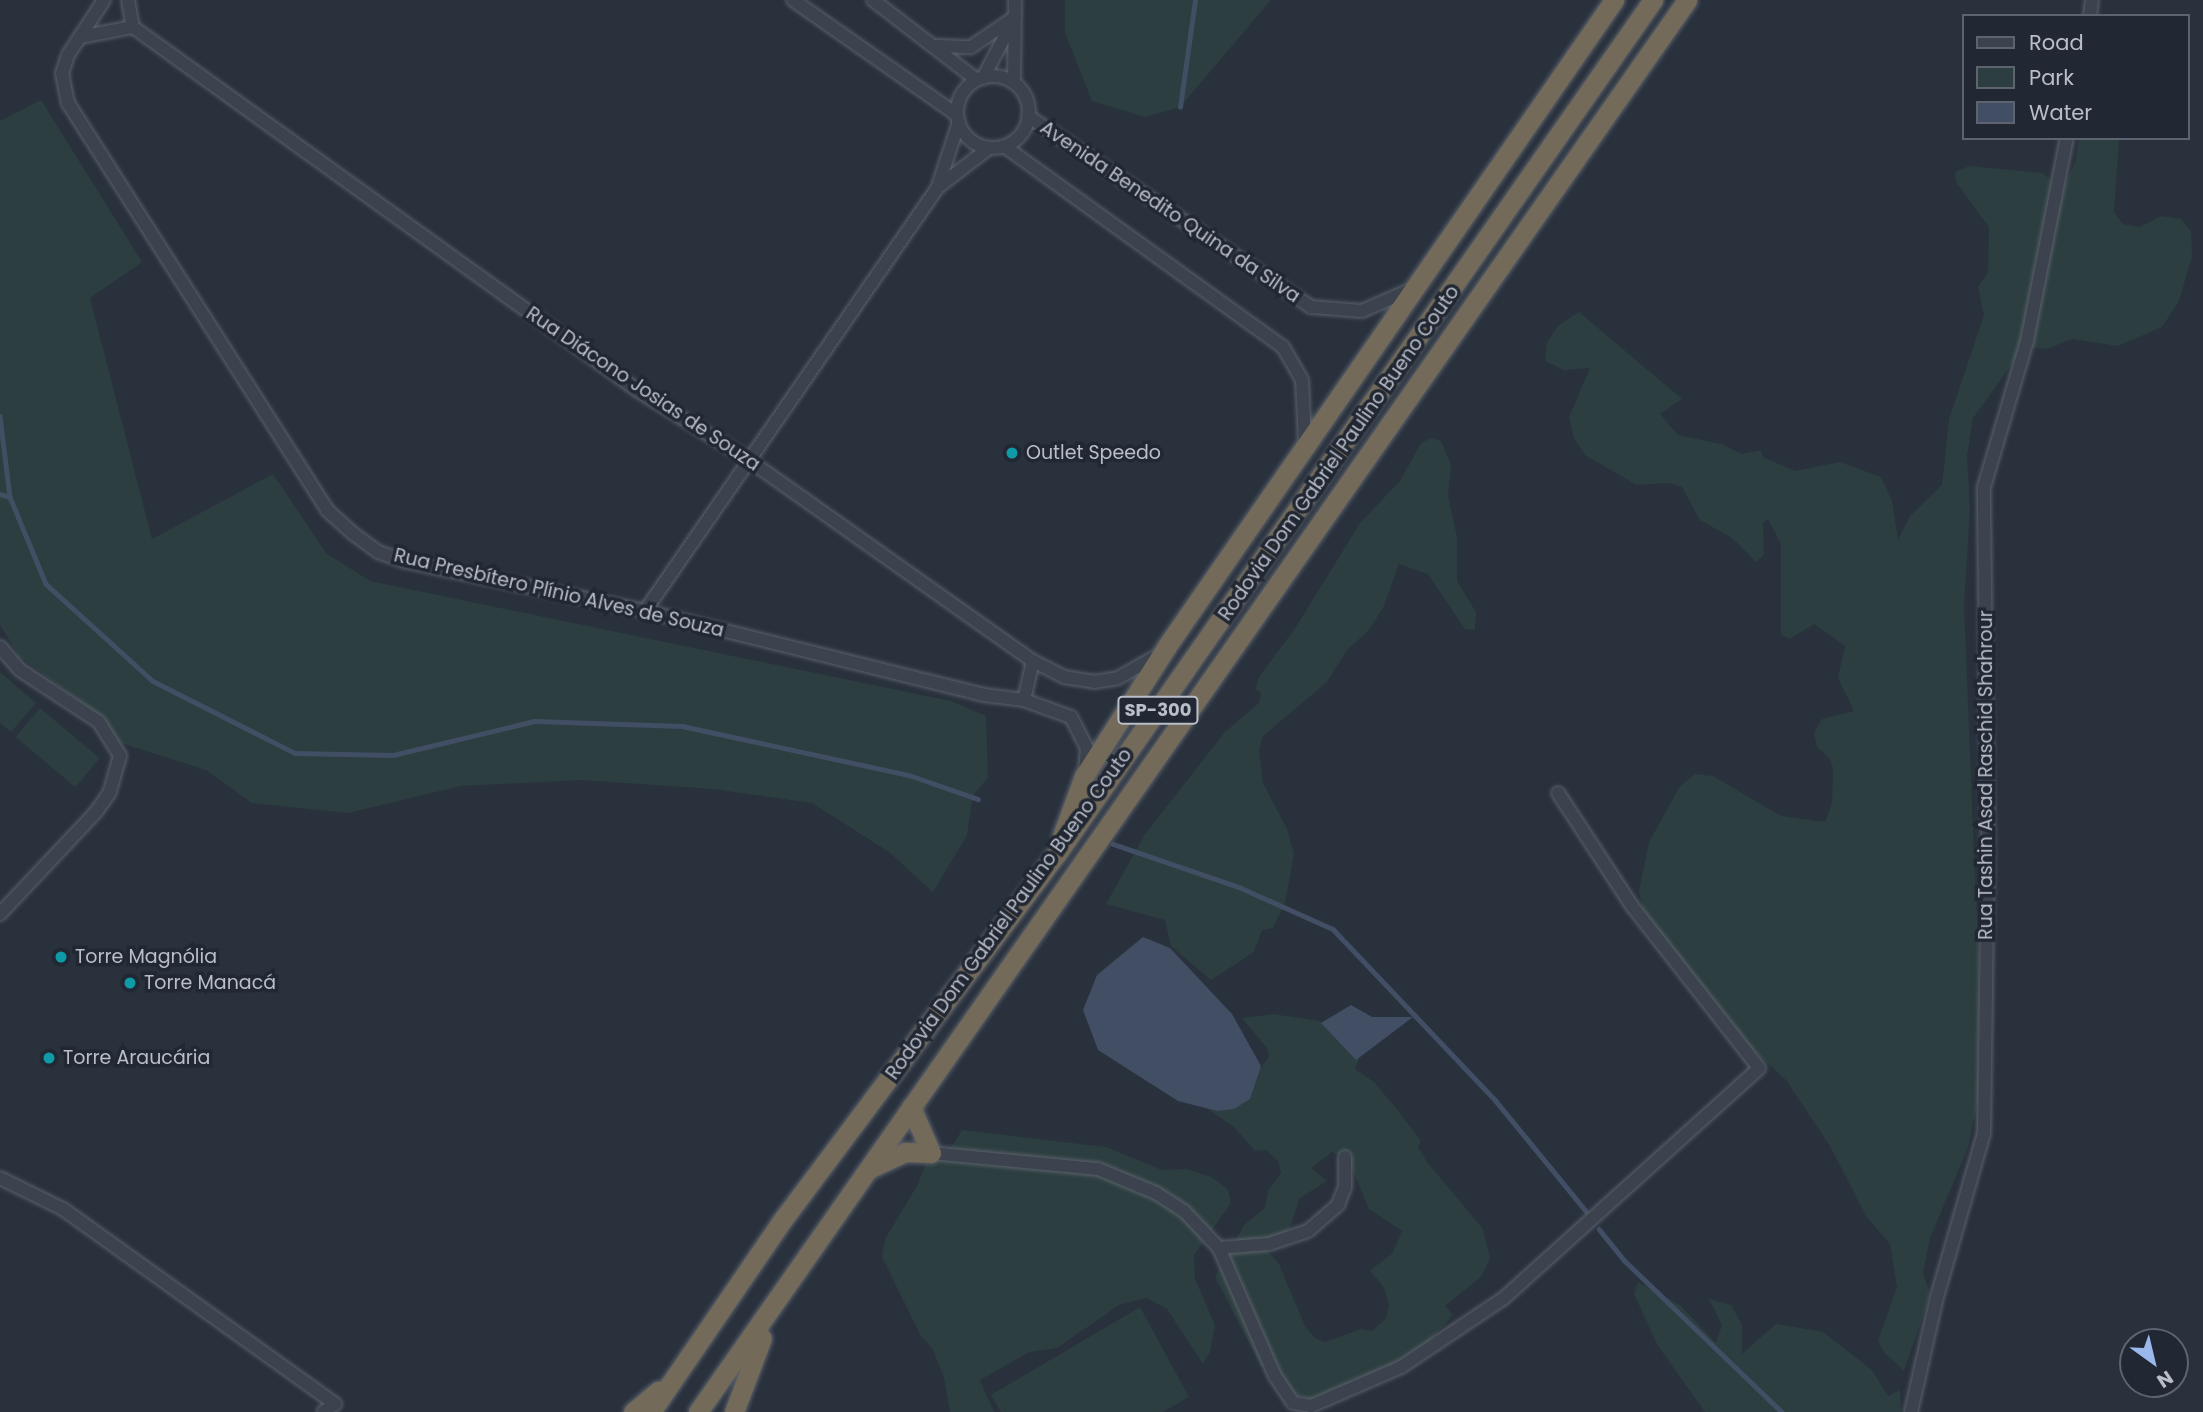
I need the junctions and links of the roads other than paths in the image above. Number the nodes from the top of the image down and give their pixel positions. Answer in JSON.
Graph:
{"nodes":[{"id":1,"x":128,"y":0,"type":"edge"},
{"id":2,"x":793,"y":0,"type":"edge"},
{"id":3,"x":873,"y":0,"type":"edge"},
{"id":4,"x":1015,"y":0,"type":"edge"},
{"id":5,"x":1614,"y":0,"type":"edge"},
{"id":6,"x":1653,"y":0,"type":"edge"},
{"id":7,"x":1687,"y":0,"type":"edge"},
{"id":8,"x":102,"y":3,"type":"edge"},
{"id":9,"x":1015,"y":17,"type":"junction"},
{"id":10,"x":133,"y":27,"type":"junction"},
{"id":11,"x":80,"y":37,"type":"junction"},
{"id":12,"x":937,"y":46,"type":"junction"},
{"id":13,"x":980,"y":79,"type":"junction"},
{"id":14,"x":1014,"y":83,"type":"junction"},
{"id":15,"x":1028,"y":116,"type":"junction"},
{"id":16,"x":958,"y":118,"type":"junction"},
{"id":17,"x":2067,"y":140,"type":"edge"},
{"id":18,"x":1004,"y":146,"type":"junction"},
{"id":19,"x":989,"y":148,"type":"junction"},
{"id":20,"x":938,"y":187,"type":"junction"},
{"id":21,"x":1425,"y":273,"type":"junction"},
{"id":22,"x":1305,"y":443,"type":"junction"},
{"id":23,"x":746,"y":458,"type":"junction"},
{"id":24,"x":645,"y":611,"type":"junction"},
{"id":25,"x":1167,"y":646,"type":"junction"},
{"id":26,"x":0,"y":647,"type":"edge"},
{"id":27,"x":1033,"y":661,"type":"junction"},
{"id":28,"x":1024,"y":700,"type":"junction"},
{"id":29,"x":1084,"y":776,"type":"junction"},
{"id":30,"x":1558,"y":793,"type":"dead end"},
{"id":31,"x":1056,"y":855,"type":"junction"},
{"id":32,"x":0,"y":914,"type":"edge"},
{"id":33,"x":911,"y":1107,"type":"junction"},
{"id":34,"x":930,"y":1153,"type":"junction"},
{"id":35,"x":1345,"y":1157,"type":"dead end"},
{"id":36,"x":870,"y":1169,"type":"junction"},
{"id":37,"x":0,"y":1178,"type":"edge"},
{"id":38,"x":1219,"y":1248,"type":"junction"},
{"id":39,"x":774,"y":1310,"type":"junction"},
{"id":40,"x":687,"y":1360,"type":"junction"},
{"id":41,"x":323,"y":1412,"type":"edge"},
{"id":42,"x":633,"y":1412,"type":"edge"},
{"id":43,"x":651,"y":1412,"type":"edge"},
{"id":44,"x":698,"y":1412,"type":"edge"},
{"id":45,"x":734,"y":1412,"type":"edge"},
{"id":46,"x":1911,"y":1412,"type":"edge"}],
"edges":[{"from":1,"to":10,"type":"street"},
{"from":2,"to":16,"type":"street"},
{"from":3,"to":12,"type":"street"},
{"from":4,"to":9,"type":"street"},
{"from":5,"to":21,"type":"highway"},
{"from":6,"to":31,"type":"highway","name":"Rodovia Dom Gabriel Paulino Bueno Couto","number":"SP-300"},
{"from":7,"to":33,"type":"highway","name":"Rodovia Dom Gabriel Paulino Bueno Couto","number":"SP-300"},
{"from":8,"to":11,"type":"street","name":"Rua Presbítero Plínio Alves de Souza"},
{"from":9,"to":12,"type":"street"},
{"from":9,"to":13,"type":"street"},
{"from":9,"to":14,"type":"street"},
{"from":10,"to":11,"type":"street"},
{"from":10,"to":23,"type":"street","name":"Rua Diácono Josias de Souza"},
{"from":11,"to":24,"type":"street","name":"Rua Presbítero Plínio Alves de Souza"},
{"from":12,"to":13,"type":"street"},
{"from":13,"to":14,"type":"street"},
{"from":13,"to":16,"type":"street"},
{"from":14,"to":15,"type":"street"},
{"from":15,"to":18,"type":"street"},
{"from":15,"to":21,"type":"street","name":"Avenida Benedito Quina da Silva"},
{"from":16,"to":19,"type":"street"},
{"from":16,"to":20,"type":"street"},
{"from":17,"to":46,"type":"street","name":"Rua Tashin Asad Raschid Shahrour"},
{"from":18,"to":19,"type":"street"},
{"from":18,"to":22,"type":"street","name":"Avenida Benedito Quina da Silva"},
{"from":19,"to":20,"type":"street"},
{"from":20,"to":23,"type":"street"},
{"from":21,"to":22,"type":"highway"},
{"from":22,"to":25,"type":"highway"},
{"from":23,"to":24,"type":"street"},
{"from":23,"to":27,"type":"street","name":"Rua Diácono Josias de Souza"},
{"from":24,"to":28,"type":"street","name":"Rua Presbítero Plínio Alves de Souza"},
{"from":25,"to":27,"type":"street","name":"Rua Diácono Josias de Souza"},
{"from":25,"to":29,"type":"highway"},
{"from":26,"to":32,"type":"street"},
{"from":27,"to":28,"type":"street"},
{"from":28,"to":29,"type":"street","name":"Rua Presbítero Plínio Alves de Souza"},
{"from":29,"to":31,"type":"highway"},
{"from":30,"to":38,"type":"street"},
{"from":31,"to":40,"type":"highway","name":"Rodovia Dom Gabriel Paulino Bueno Couto","number":"SP-300"},
{"from":33,"to":34,"type":"highway"},
{"from":33,"to":36,"type":"highway","name":"Rodovia Dom Gabriel Paulino Bueno Couto","number":"SP-300"},
{"from":34,"to":36,"type":"highway"},
{"from":34,"to":38,"type":"street"},
{"from":35,"to":38,"type":"street"},
{"from":36,"to":39,"type":"highway","name":"Rodovia Dom Gabriel Paulino Bueno Couto","number":"SP-300"},
{"from":37,"to":41,"type":"street"},
{"from":39,"to":44,"type":"highway","name":"Rodovia Dom Gabriel Paulino Bueno Couto","number":"SP-300"},
{"from":39,"to":45,"type":"highway"},
{"from":40,"to":42,"type":"highway"},
{"from":40,"to":43,"type":"highway","name":"Rodovia Dom Gabriel Paulino Bueno Couto","number":"SP-300"}]}
